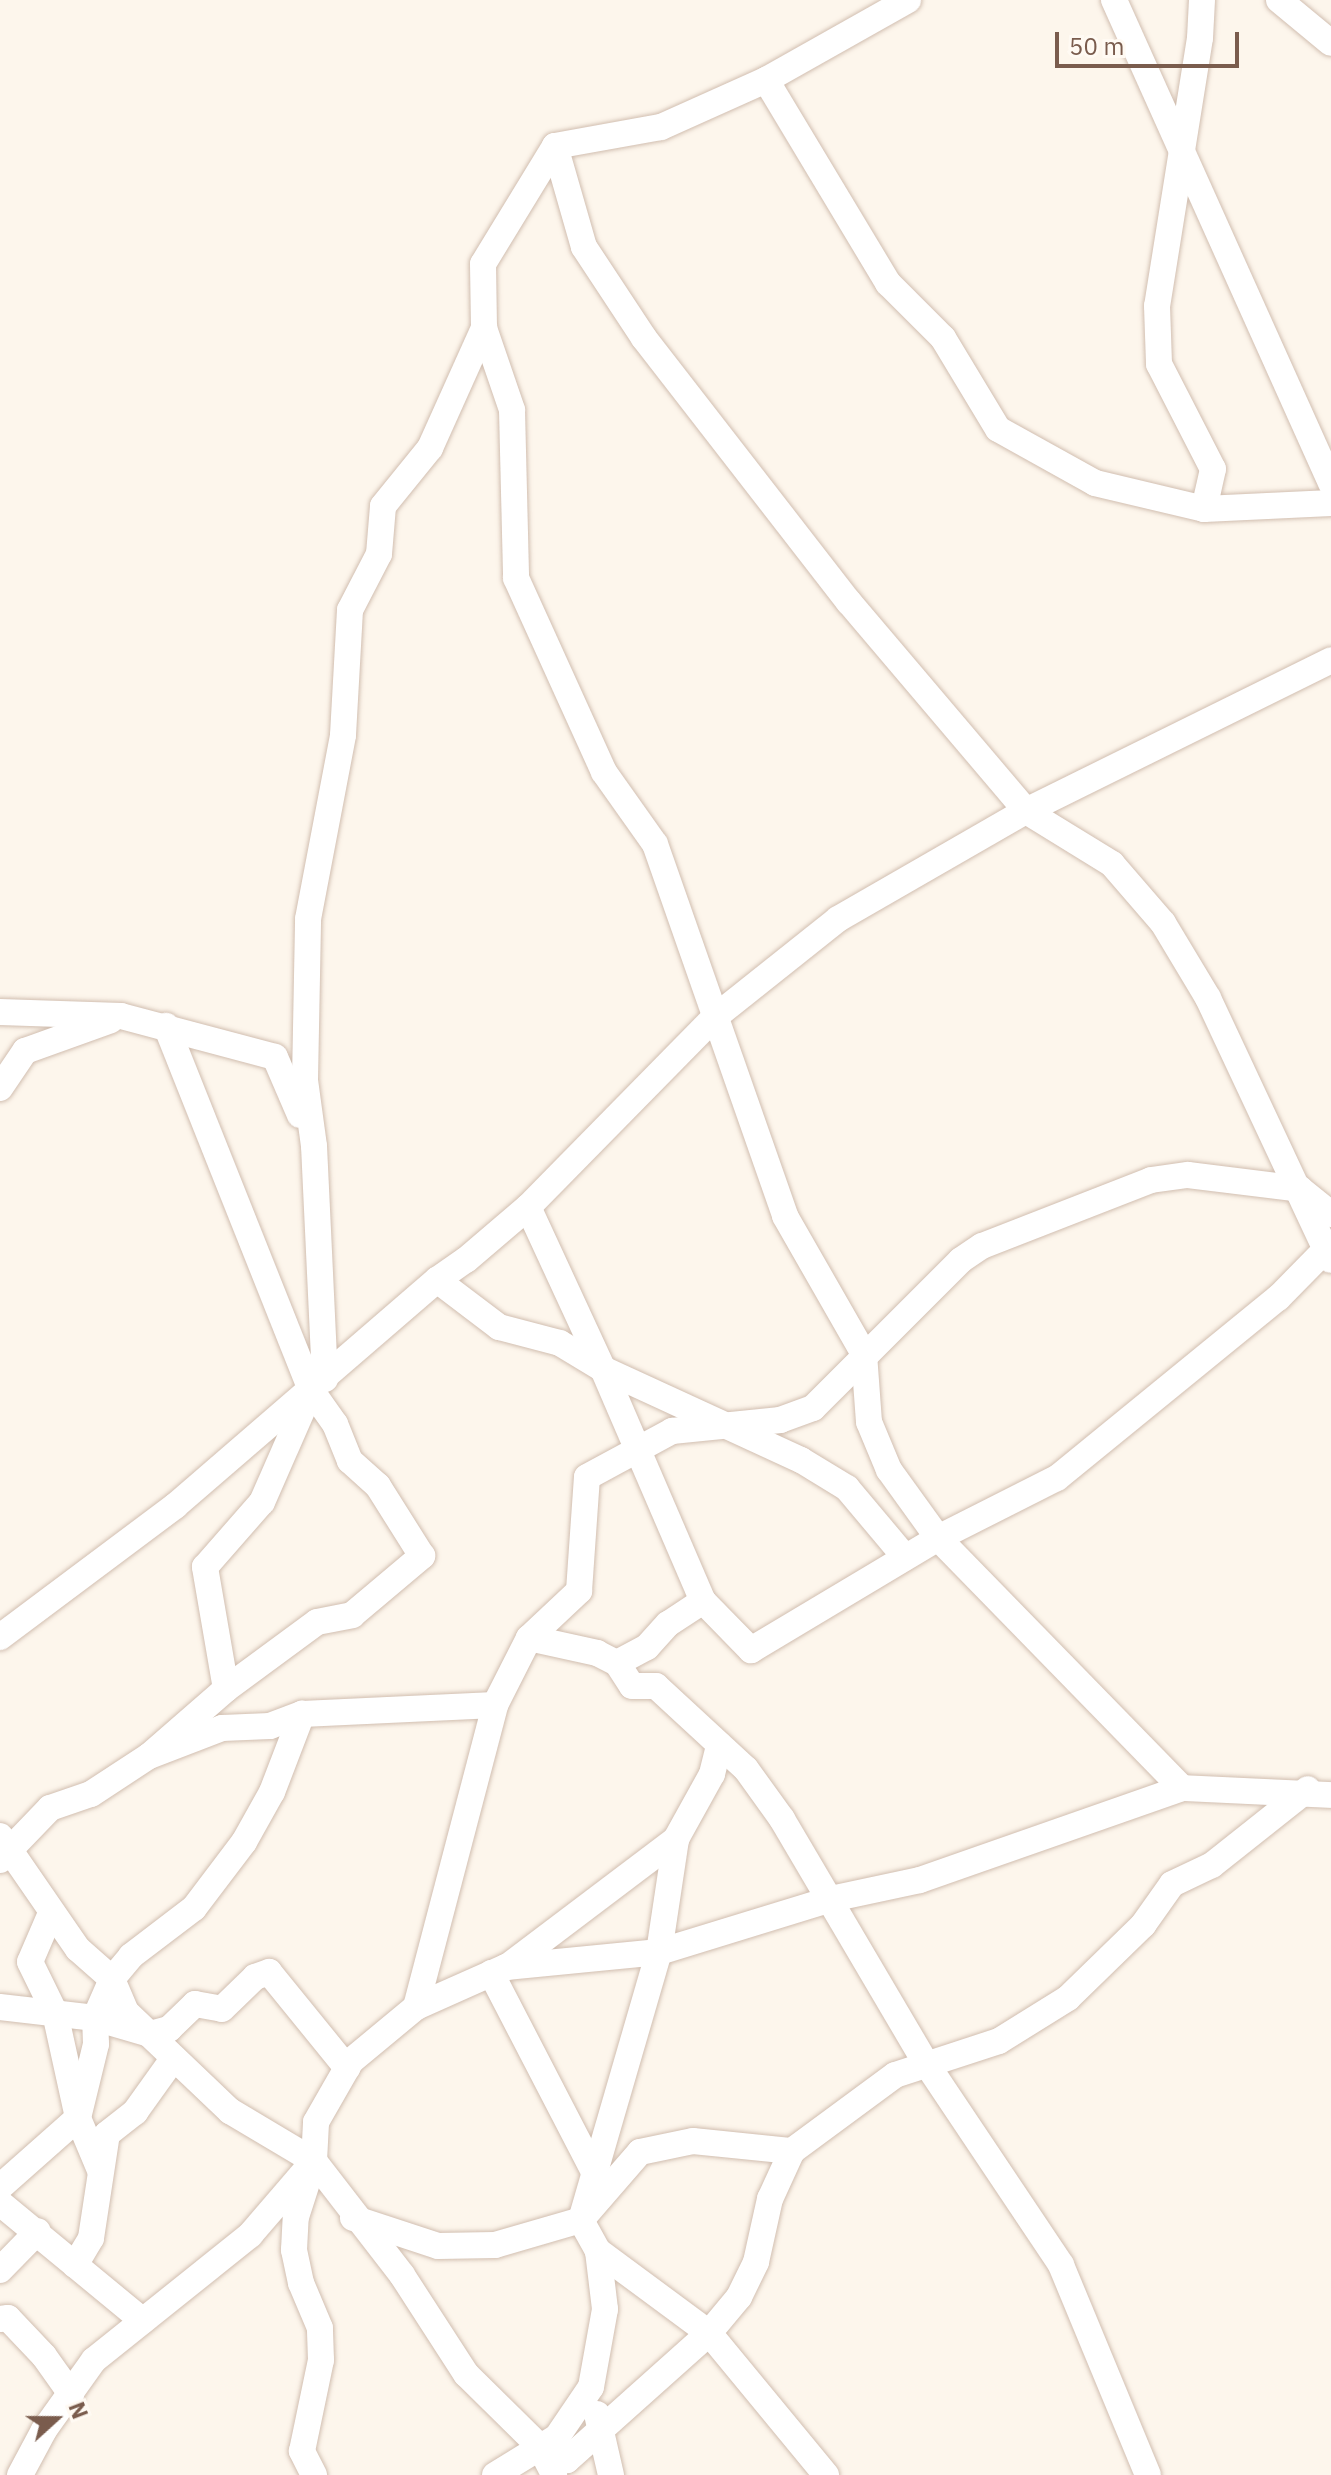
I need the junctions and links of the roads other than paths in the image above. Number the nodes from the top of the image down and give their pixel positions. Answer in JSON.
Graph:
{"nodes":[{"id":1,"x":908,"y":0,"type":"edge"},
{"id":2,"x":1114,"y":0,"type":"edge"},
{"id":3,"x":1202,"y":0,"type":"edge"},
{"id":4,"x":1279,"y":0,"type":"edge"},
{"id":5,"x":1331,"y":43,"type":"edge"},
{"id":6,"x":766,"y":80,"type":"junction"},
{"id":7,"x":555,"y":146,"type":"junction"},
{"id":8,"x":1181,"y":156,"type":"junction"},
{"id":9,"x":484,"y":328,"type":"junction"},
{"id":10,"x":1331,"y":483,"type":"edge"},
{"id":11,"x":1331,"y":503,"type":"edge"},
{"id":12,"x":1204,"y":509,"type":"junction"},
{"id":13,"x":1331,"y":660,"type":"edge"},
{"id":14,"x":1026,"y":811,"type":"junction"},
{"id":15,"x":0,"y":1012,"type":"edge"},
{"id":16,"x":121,"y":1016,"type":"junction"},
{"id":17,"x":715,"y":1017,"type":"junction"},
{"id":18,"x":166,"y":1026,"type":"junction"},
{"id":19,"x":0,"y":1088,"type":"edge"},
{"id":20,"x":314,"y":1146,"type":"junction"},
{"id":21,"x":1300,"y":1189,"type":"junction"},
{"id":22,"x":528,"y":1207,"type":"junction"},
{"id":23,"x":1331,"y":1214,"type":"edge"},
{"id":24,"x":1330,"y":1250,"type":"edge"},
{"id":25,"x":437,"y":1280,"type":"junction"},
{"id":26,"x":864,"y":1354,"type":"junction"},
{"id":27,"x":603,"y":1369,"type":"junction"},
{"id":28,"x":318,"y":1385,"type":"junction"},
{"id":29,"x":727,"y":1429,"type":"junction"},
{"id":30,"x":640,"y":1448,"type":"junction"},
{"id":31,"x":938,"y":1538,"type":"junction"},
{"id":32,"x":905,"y":1557,"type":"junction"},
{"id":33,"x":703,"y":1601,"type":"junction"},
{"id":34,"x":0,"y":1637,"type":"edge"},
{"id":35,"x":529,"y":1638,"type":"junction"},
{"id":36,"x":617,"y":1663,"type":"junction"},
{"id":37,"x":226,"y":1689,"type":"junction"},
{"id":38,"x":495,"y":1705,"type":"junction"},
{"id":39,"x":302,"y":1714,"type":"junction"},
{"id":40,"x":719,"y":1745,"type":"junction"},
{"id":41,"x":149,"y":1756,"type":"junction"},
{"id":42,"x":1331,"y":1777,"type":"edge"},
{"id":43,"x":1182,"y":1788,"type":"junction"},
{"id":44,"x":1303,"y":1792,"type":"junction"},
{"id":45,"x":1331,"y":1795,"type":"edge"},
{"id":46,"x":676,"y":1839,"type":"junction"},
{"id":47,"x":2,"y":1849,"type":"edge"},
{"id":48,"x":831,"y":1899,"type":"junction"},
{"id":49,"x":51,"y":1913,"type":"junction"},
{"id":50,"x":659,"y":1952,"type":"junction"},
{"id":51,"x":498,"y":1970,"type":"junction"},
{"id":52,"x":112,"y":1979,"type":"junction"},
{"id":53,"x":0,"y":2007,"type":"edge"},
{"id":54,"x":416,"y":2007,"type":"junction"},
{"id":55,"x":55,"y":2013,"type":"junction"},
{"id":56,"x":95,"y":2018,"type":"junction"},
{"id":57,"x":150,"y":2034,"type":"junction"},
{"id":58,"x":173,"y":2059,"type":"junction"},
{"id":59,"x":926,"y":2063,"type":"junction"},
{"id":60,"x":347,"y":2068,"type":"junction"},
{"id":61,"x":78,"y":2118,"type":"junction"},
{"id":62,"x":792,"y":2151,"type":"junction"},
{"id":63,"x":314,"y":2161,"type":"junction"},
{"id":64,"x":100,"y":2170,"type":"junction"},
{"id":65,"x":595,"y":2174,"type":"junction"},
{"id":66,"x":0,"y":2187,"type":"edge"},
{"id":67,"x":0,"y":2203,"type":"edge"},
{"id":68,"x":353,"y":2218,"type":"junction"},
{"id":69,"x":581,"y":2220,"type":"junction"},
{"id":70,"x":38,"y":2231,"type":"junction"},
{"id":71,"x":598,"y":2251,"type":"junction"},
{"id":72,"x":75,"y":2265,"type":"junction"},
{"id":73,"x":0,"y":2270,"type":"edge"},
{"id":74,"x":0,"y":2319,"type":"edge"},
{"id":75,"x":143,"y":2321,"type":"junction"},
{"id":76,"x":709,"y":2333,"type":"junction"},
{"id":77,"x":591,"y":2387,"type":"junction"},
{"id":78,"x":71,"y":2394,"type":"junction"},
{"id":79,"x":600,"y":2429,"type":"junction"},
{"id":80,"x":540,"y":2447,"type":"junction"},
{"id":81,"x":20,"y":2475,"type":"edge"},
{"id":82,"x":314,"y":2475,"type":"edge"},
{"id":83,"x":495,"y":2475,"type":"edge"},
{"id":84,"x":554,"y":2475,"type":"edge"},
{"id":85,"x":611,"y":2475,"type":"edge"},
{"id":86,"x":826,"y":2475,"type":"edge"},
{"id":87,"x":1148,"y":2475,"type":"edge"}],
"edges":[{"from":1,"to":6,"type":"street"},
{"from":2,"to":8,"type":"street"},
{"from":3,"to":8,"type":"street"},
{"from":4,"to":5,"type":"street"},
{"from":6,"to":7,"type":"street"},
{"from":6,"to":12,"type":"street"},
{"from":7,"to":9,"type":"street"},
{"from":7,"to":14,"type":"street"},
{"from":8,"to":10,"type":"street"},
{"from":8,"to":12,"type":"street"},
{"from":9,"to":17,"type":"street"},
{"from":9,"to":20,"type":"street"},
{"from":11,"to":12,"type":"street"},
{"from":13,"to":14,"type":"street"},
{"from":14,"to":17,"type":"street"},
{"from":14,"to":21,"type":"street"},
{"from":15,"to":16,"type":"street"},
{"from":16,"to":18,"type":"street"},
{"from":16,"to":19,"type":"street"},
{"from":17,"to":22,"type":"street"},
{"from":17,"to":26,"type":"street"},
{"from":18,"to":20,"type":"street"},
{"from":18,"to":28,"type":"street"},
{"from":20,"to":28,"type":"street"},
{"from":21,"to":23,"type":"street"},
{"from":21,"to":24,"type":"street"},
{"from":21,"to":26,"type":"street"},
{"from":22,"to":25,"type":"street"},
{"from":22,"to":27,"type":"street"},
{"from":24,"to":31,"type":"street"},
{"from":25,"to":27,"type":"street"},
{"from":25,"to":28,"type":"street"},
{"from":26,"to":29,"type":"street"},
{"from":26,"to":31,"type":"street"},
{"from":27,"to":29,"type":"street"},
{"from":27,"to":30,"type":"street"},
{"from":28,"to":34,"type":"street"},
{"from":28,"to":37,"type":"street"},
{"from":28,"to":37,"type":"street"},
{"from":29,"to":30,"type":"street"},
{"from":29,"to":32,"type":"street"},
{"from":30,"to":33,"type":"street"},
{"from":30,"to":35,"type":"street"},
{"from":31,"to":32,"type":"street"},
{"from":31,"to":43,"type":"street"},
{"from":32,"to":33,"type":"street"},
{"from":33,"to":36,"type":"street"},
{"from":35,"to":36,"type":"street"},
{"from":35,"to":38,"type":"street"},
{"from":36,"to":40,"type":"street"},
{"from":37,"to":41,"type":"street"},
{"from":38,"to":39,"type":"street"},
{"from":38,"to":54,"type":"street"},
{"from":39,"to":41,"type":"street"},
{"from":39,"to":52,"type":"street"},
{"from":40,"to":46,"type":"street"},
{"from":40,"to":48,"type":"street"},
{"from":41,"to":47,"type":"street"},
{"from":42,"to":44,"type":"street"},
{"from":43,"to":44,"type":"street"},
{"from":43,"to":48,"type":"street"},
{"from":44,"to":45,"type":"street"},
{"from":44,"to":59,"type":"street"},
{"from":46,"to":50,"type":"street"},
{"from":46,"to":51,"type":"street"},
{"from":47,"to":49,"type":"street"},
{"from":48,"to":50,"type":"street"},
{"from":48,"to":59,"type":"street"},
{"from":49,"to":52,"type":"street"},
{"from":49,"to":55,"type":"street"},
{"from":50,"to":51,"type":"street"},
{"from":50,"to":65,"type":"street"},
{"from":51,"to":54,"type":"street"},
{"from":51,"to":65,"type":"street"},
{"from":52,"to":56,"type":"street"},
{"from":52,"to":57,"type":"street"},
{"from":53,"to":55,"type":"street"},
{"from":54,"to":60,"type":"street"},
{"from":55,"to":56,"type":"street"},
{"from":55,"to":61,"type":"street"},
{"from":56,"to":57,"type":"street"},
{"from":56,"to":61,"type":"street"},
{"from":57,"to":58,"type":"street"},
{"from":57,"to":60,"type":"street"},
{"from":58,"to":63,"type":"street"},
{"from":58,"to":64,"type":"street"},
{"from":59,"to":62,"type":"street"},
{"from":59,"to":87,"type":"street"},
{"from":60,"to":63,"type":"street"},
{"from":61,"to":64,"type":"street"},
{"from":61,"to":66,"type":"street"},
{"from":62,"to":69,"type":"street"},
{"from":62,"to":76,"type":"street"},
{"from":63,"to":68,"type":"street"},
{"from":63,"to":75,"type":"street"},
{"from":63,"to":82,"type":"street"},
{"from":64,"to":72,"type":"street"},
{"from":65,"to":69,"type":"street"},
{"from":67,"to":70,"type":"street"},
{"from":68,"to":69,"type":"street"},
{"from":68,"to":80,"type":"street"},
{"from":69,"to":71,"type":"street"},
{"from":70,"to":72,"type":"street"},
{"from":70,"to":73,"type":"street"},
{"from":71,"to":76,"type":"street"},
{"from":71,"to":77,"type":"street"},
{"from":72,"to":75,"type":"street"},
{"from":74,"to":78,"type":"street"},
{"from":75,"to":78,"type":"street"},
{"from":76,"to":79,"type":"street"},
{"from":76,"to":86,"type":"street"},
{"from":77,"to":79,"type":"street"},
{"from":77,"to":80,"type":"street"},
{"from":78,"to":81,"type":"street"},
{"from":79,"to":80,"type":"street"},
{"from":79,"to":85,"type":"street"},
{"from":80,"to":83,"type":"street"},
{"from":80,"to":84,"type":"street"}]}
